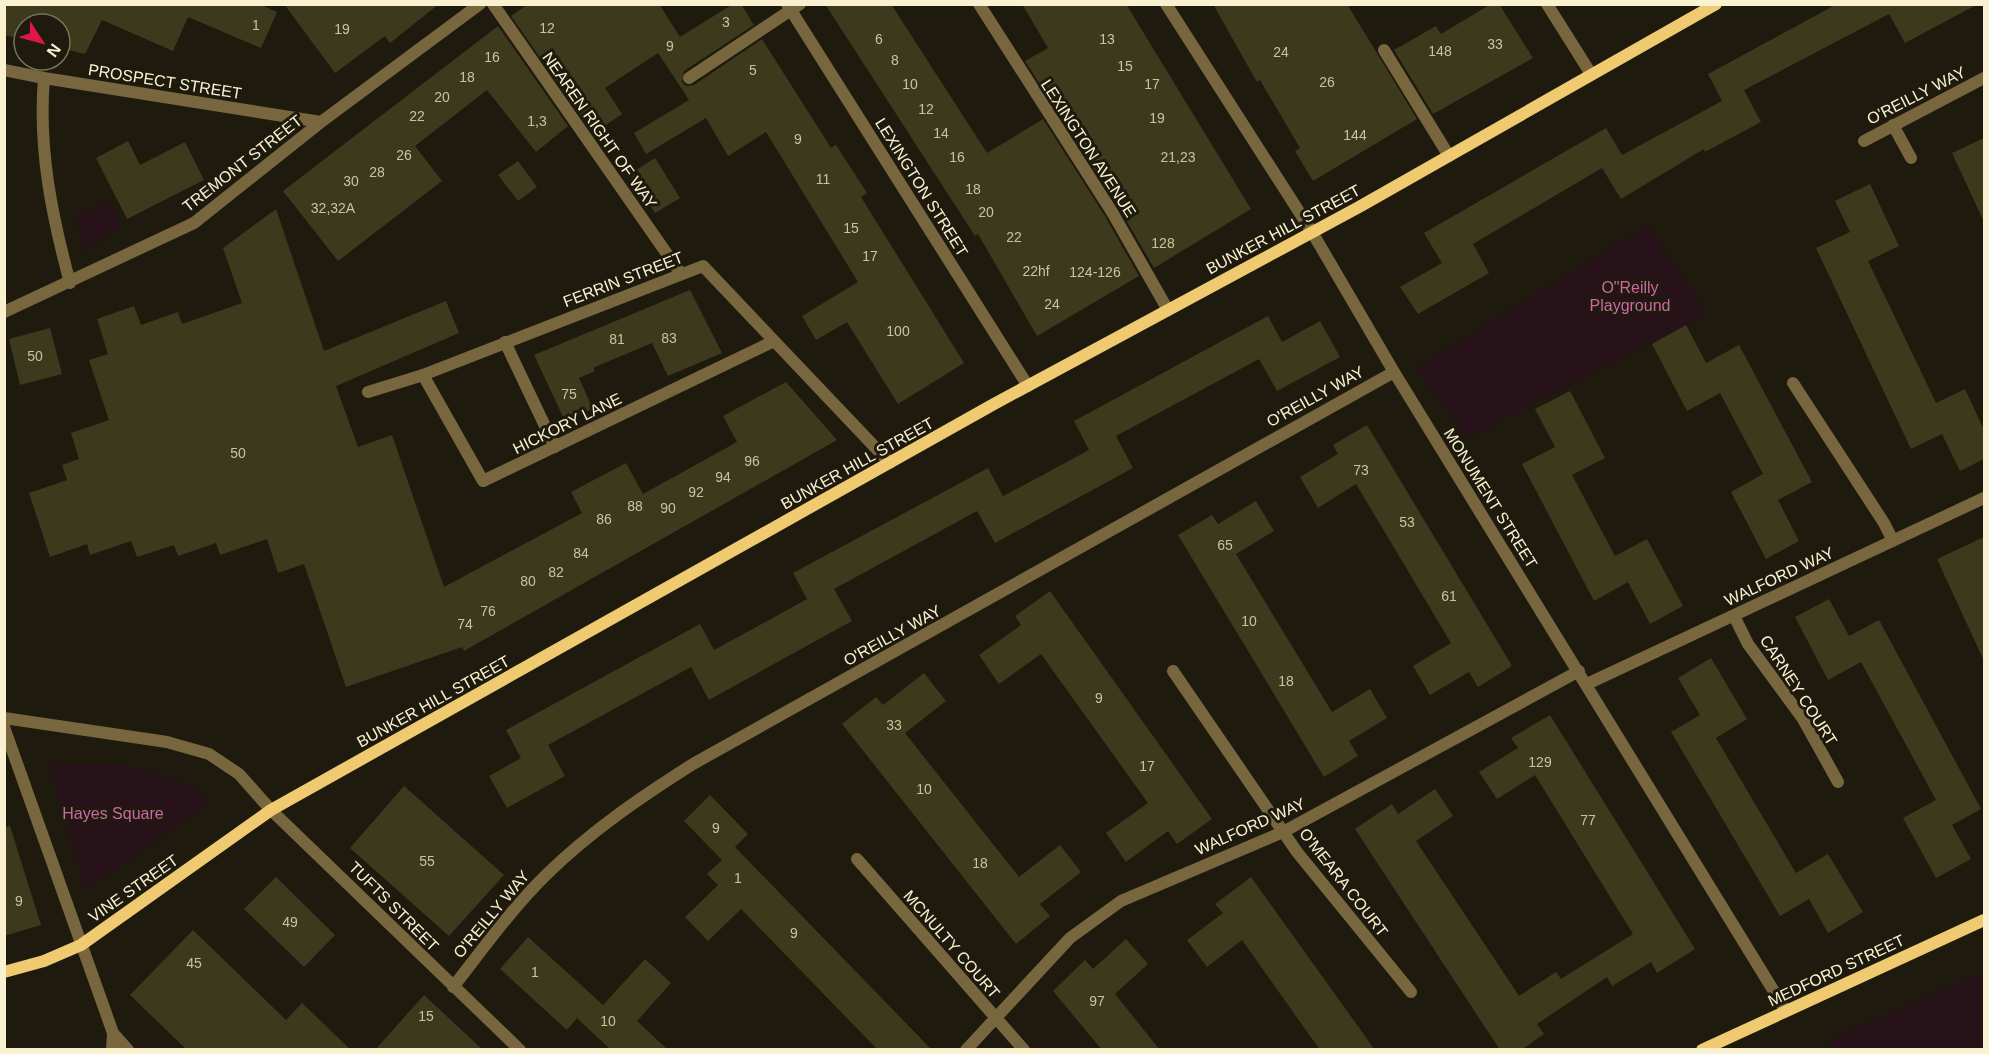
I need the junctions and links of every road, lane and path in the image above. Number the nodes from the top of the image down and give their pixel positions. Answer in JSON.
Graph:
{"nodes":[{"id":1,"x":480,"y":4,"type":"edge"},
{"id":2,"x":493,"y":4,"type":"edge"},
{"id":3,"x":979,"y":4,"type":"edge"},
{"id":4,"x":1166,"y":4,"type":"edge"},
{"id":5,"x":1547,"y":4,"type":"edge"},
{"id":6,"x":1716,"y":4,"type":"edge"},
{"id":7,"x":792,"y":6,"type":"edge"},
{"id":8,"x":1384,"y":50,"type":"dead end"},
{"id":9,"x":4,"y":70,"type":"edge"},
{"id":10,"x":1591,"y":74,"type":"junction"},
{"id":11,"x":44,"y":78,"type":"junction"},
{"id":12,"x":689,"y":78,"type":"dead end"},
{"id":13,"x":1984,"y":78,"type":"edge"},
{"id":14,"x":321,"y":122,"type":"junction"},
{"id":15,"x":1893,"y":125,"type":"junction"},
{"id":16,"x":1863,"y":141,"type":"dead end"},
{"id":17,"x":1449,"y":156,"type":"junction"},
{"id":18,"x":1911,"y":158,"type":"dead end"},
{"id":19,"x":1312,"y":232,"type":"junction"},
{"id":20,"x":681,"y":274,"type":"junction"},
{"id":21,"x":70,"y":283,"type":"junction"},
{"id":22,"x":1168,"y":310,"type":"junction"},
{"id":23,"x":4,"y":312,"type":"edge"},
{"id":24,"x":774,"y":341,"type":"junction"},
{"id":25,"x":505,"y":342,"type":"junction"},
{"id":26,"x":1394,"y":372,"type":"junction"},
{"id":27,"x":423,"y":375,"type":"junction"},
{"id":28,"x":1793,"y":383,"type":"dead end"},
{"id":29,"x":1028,"y":387,"type":"junction"},
{"id":30,"x":368,"y":392,"type":"dead end"},
{"id":31,"x":555,"y":447,"type":"junction"},
{"id":32,"x":890,"y":463,"type":"junction"},
{"id":33,"x":1984,"y":498,"type":"edge"},
{"id":34,"x":1893,"y":541,"type":"junction"},
{"id":35,"x":1734,"y":616,"type":"junction"},
{"id":36,"x":1173,"y":670,"type":"dead end"},
{"id":37,"x":1579,"y":671,"type":"junction"},
{"id":38,"x":1587,"y":684,"type":"junction"},
{"id":39,"x":4,"y":718,"type":"edge"},
{"id":40,"x":4,"y":727,"type":"edge"},
{"id":41,"x":1838,"y":782,"type":"dead end"},
{"id":42,"x":271,"y":810,"type":"junction"},
{"id":43,"x":1283,"y":832,"type":"junction"},
{"id":44,"x":857,"y":859,"type":"dead end"},
{"id":45,"x":1984,"y":920,"type":"edge"},
{"id":46,"x":81,"y":945,"type":"junction"},
{"id":47,"x":4,"y":972,"type":"edge"},
{"id":48,"x":453,"y":987,"type":"junction"},
{"id":49,"x":1411,"y":992,"type":"dead end"},
{"id":50,"x":1786,"y":1011,"type":"junction"},
{"id":51,"x":995,"y":1018,"type":"junction"},
{"id":52,"x":113,"y":1033,"type":"junction"},
{"id":53,"x":112,"y":1050,"type":"edge"},
{"id":54,"x":128,"y":1050,"type":"edge"},
{"id":55,"x":520,"y":1050,"type":"edge"},
{"id":56,"x":966,"y":1050,"type":"edge"},
{"id":57,"x":1024,"y":1050,"type":"edge"},
{"id":58,"x":1702,"y":1050,"type":"edge"}],
"edges":[{"from":1,"to":14,"type":"street","name":"TREMONT STREET"},
{"from":2,"to":20,"type":"street","name":"NEAREN RIGHT OF WAY"},
{"from":3,"to":22,"type":"street","name":"LEXINGTON AVENUE"},
{"from":4,"to":19,"type":"street","name":"MONUMENT STREET"},
{"from":5,"to":10,"type":"street"},
{"from":6,"to":10,"type":"main road","name":"BUNKER HILL STREET"},
{"from":7,"to":12,"type":"street"},
{"from":7,"to":29,"type":"street","name":"LEXINGTON STREET"},
{"from":8,"to":17,"type":"street"},
{"from":9,"to":11,"type":"street","name":"PROSPECT STREET"},
{"from":10,"to":17,"type":"main road","name":"BUNKER HILL STREET"},
{"from":11,"to":14,"type":"street","name":"PROSPECT STREET"},
{"from":11,"to":21,"type":"street"},
{"from":13,"to":15,"type":"street","name":"O'REILLY WAY"},
{"from":14,"to":21,"type":"street","name":"TREMONT STREET"},
{"from":15,"to":16,"type":"street","name":"O'REILLY WAY"},
{"from":15,"to":18,"type":"street"},
{"from":17,"to":19,"type":"main road","name":"BUNKER HILL STREET"},
{"from":19,"to":22,"type":"main road","name":"BUNKER HILL STREET"},
{"from":19,"to":26,"type":"street","name":"MONUMENT STREET"},
{"from":20,"to":24,"type":"street","name":"FERRIN STREET"},
{"from":20,"to":25,"type":"street","name":"FERRIN STREET"},
{"from":21,"to":23,"type":"street","name":"TREMONT STREET"},
{"from":22,"to":29,"type":"main road","name":"BUNKER HILL STREET"},
{"from":24,"to":31,"type":"street","name":"HICKORY LANE"},
{"from":24,"to":32,"type":"street","name":"FERRIN STREET"},
{"from":25,"to":27,"type":"street","name":"FERRIN STREET"},
{"from":25,"to":31,"type":"street"},
{"from":26,"to":37,"type":"street","name":"MONUMENT STREET"},
{"from":26,"to":48,"type":"street","name":"O'REILLY WAY"},
{"from":27,"to":30,"type":"street","name":"FERRIN STREET"},
{"from":27,"to":31,"type":"street","name":"HICKORY LANE"},
{"from":28,"to":34,"type":"street"},
{"from":29,"to":32,"type":"main road","name":"BUNKER HILL STREET"},
{"from":32,"to":42,"type":"main road","name":"BUNKER HILL STREET"},
{"from":33,"to":34,"type":"street","name":"WALFORD WAY"},
{"from":34,"to":35,"type":"street","name":"WALFORD WAY"},
{"from":35,"to":38,"type":"street","name":"WALFORD WAY"},
{"from":35,"to":41,"type":"street","name":"CARNEY COURT"},
{"from":36,"to":43,"type":"street","name":"O'MEARA COURT"},
{"from":37,"to":38,"type":"street","name":"MONUMENT STREET"},
{"from":37,"to":43,"type":"street","name":"WALFORD WAY"},
{"from":38,"to":50,"type":"street","name":"MONUMENT STREET"},
{"from":39,"to":42,"type":"street"},
{"from":40,"to":46,"type":"street"},
{"from":42,"to":46,"type":"main road","name":"VINE STREET"},
{"from":42,"to":48,"type":"street","name":"TUFTS STREET"},
{"from":43,"to":49,"type":"street","name":"O'MEARA COURT"},
{"from":43,"to":51,"type":"street","name":"WALFORD WAY"},
{"from":44,"to":51,"type":"street","name":"MCNULTY COURT"},
{"from":45,"to":50,"type":"main road","name":"MEDFORD STREET"},
{"from":46,"to":47,"type":"main road","name":"VINE STREET"},
{"from":46,"to":52,"type":"street"},
{"from":48,"to":55,"type":"street","name":"TUFTS STREET"},
{"from":50,"to":58,"type":"main road","name":"MEDFORD STREET"},
{"from":51,"to":56,"type":"street","name":"WALFORD WAY"},
{"from":51,"to":57,"type":"street","name":"MCNULTY COURT"},
{"from":52,"to":53,"type":"street"},
{"from":52,"to":54,"type":"street"}]}
